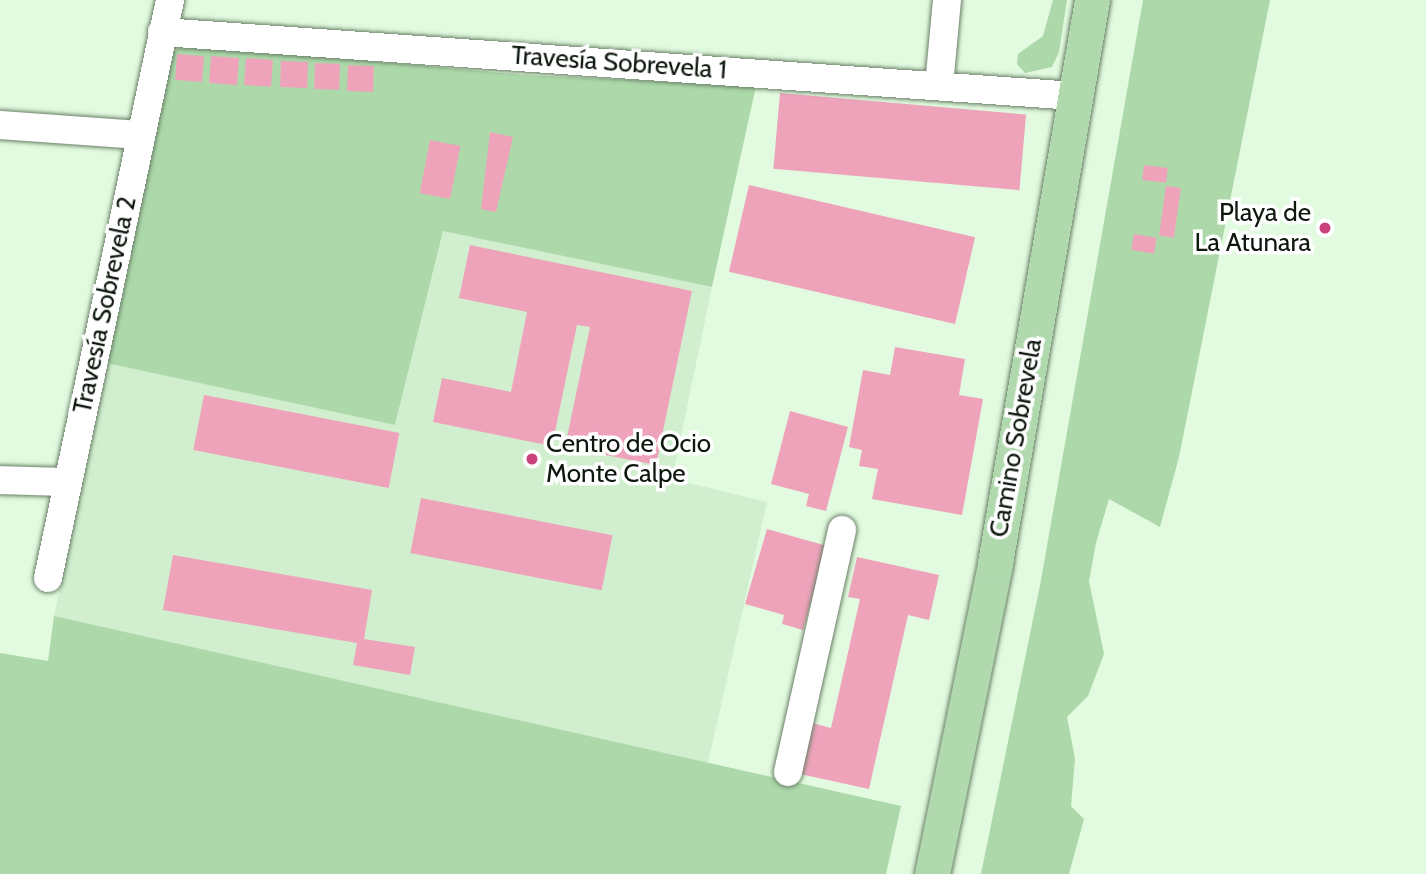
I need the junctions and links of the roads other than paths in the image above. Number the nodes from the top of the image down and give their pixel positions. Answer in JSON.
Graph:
{"nodes":[{"id":1,"x":170,"y":0,"type":"edge"},
{"id":2,"x":947,"y":0,"type":"edge"},
{"id":3,"x":1092,"y":0,"type":"edge"},
{"id":4,"x":162,"y":32,"type":"junction"},
{"id":5,"x":939,"y":86,"type":"junction"},
{"id":6,"x":1075,"y":96,"type":"junction"},
{"id":7,"x":0,"y":125,"type":"edge"},
{"id":8,"x":140,"y":135,"type":"junction"},
{"id":9,"x":0,"y":480,"type":"edge"},
{"id":10,"x":68,"y":482,"type":"junction"},
{"id":11,"x":842,"y":530,"type":"dead end"},
{"id":12,"x":48,"y":578,"type":"dead end"},
{"id":13,"x":788,"y":772,"type":"dead end"},
{"id":14,"x":932,"y":874,"type":"edge"}],
"edges":[{"from":1,"to":4,"type":"street","name":"Travesía Sobrevela 2"},
{"from":2,"to":5,"type":"street"},
{"from":3,"to":6,"type":"main road","name":"Camino Sobrevela"},
{"from":4,"to":5,"type":"street","name":"Travesía Sobrevela 1"},
{"from":4,"to":8,"type":"street","name":"Travesía Sobrevela 2"},
{"from":5,"to":6,"type":"street","name":"Travesía Sobrevela 1"},
{"from":6,"to":14,"type":"main road","name":"Camino Sobrevela"},
{"from":7,"to":8,"type":"street"},
{"from":8,"to":10,"type":"street","name":"Travesía Sobrevela 2"},
{"from":9,"to":10,"type":"street"},
{"from":10,"to":12,"type":"street","name":"Travesía Sobrevela 2"},
{"from":11,"to":13,"type":"street"}]}
